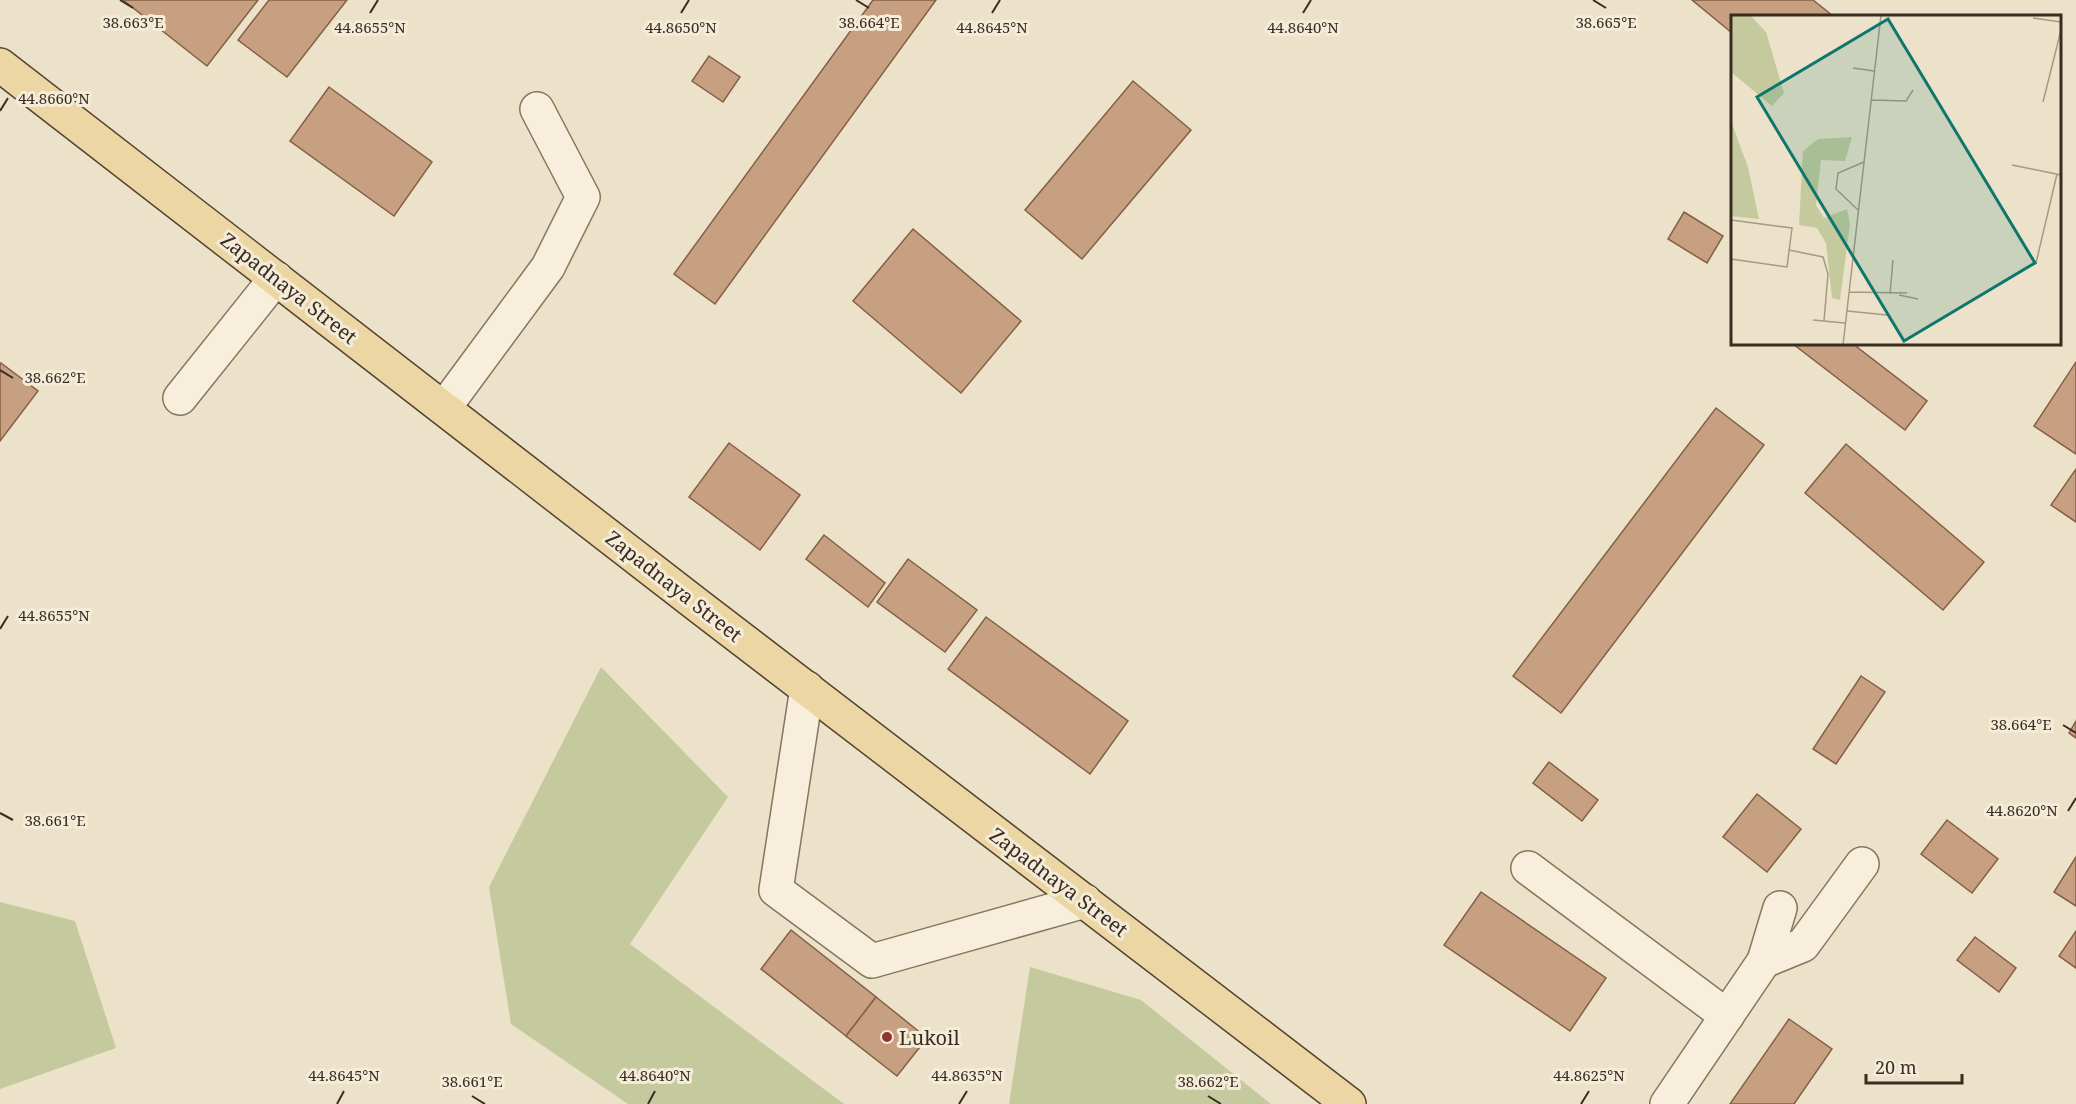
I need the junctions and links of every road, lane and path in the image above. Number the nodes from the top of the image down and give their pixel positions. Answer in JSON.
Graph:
{"nodes":[{"id":1,"x":0,"y":65,"type":"edge"},
{"id":2,"x":537,"y":109,"type":"dead end"},
{"id":3,"x":276,"y":278,"type":"junction"},
{"id":4,"x":180,"y":398,"type":"dead end"},
{"id":5,"x":444,"y":408,"type":"junction"},
{"id":6,"x":807,"y":688,"type":"junction"},
{"id":7,"x":1862,"y":864,"type":"dead end"},
{"id":8,"x":1528,"y":868,"type":"dead end"},
{"id":9,"x":1085,"y":901,"type":"junction"},
{"id":10,"x":1780,"y":908,"type":"dead end"},
{"id":11,"x":1764,"y":961,"type":"junction"},
{"id":12,"x":1727,"y":1016,"type":"junction"},
{"id":13,"x":1349,"y":1104,"type":"edge"},
{"id":14,"x":1667,"y":1104,"type":"edge"}],
"edges":[{"from":1,"to":3,"type":"main road","name":"Zapadnaya Street"},
{"from":2,"to":5,"type":"lane"},
{"from":3,"to":4,"type":"lane"},
{"from":3,"to":5,"type":"main road","name":"Zapadnaya Street"},
{"from":5,"to":6,"type":"main road","name":"Zapadnaya Street"},
{"from":6,"to":9,"type":"main road","name":"Zapadnaya Street"},
{"from":6,"to":9,"type":"lane"},
{"from":7,"to":11,"type":"lane"},
{"from":8,"to":12,"type":"lane"},
{"from":9,"to":13,"type":"main road","name":"Zapadnaya Street"},
{"from":10,"to":11,"type":"lane"},
{"from":11,"to":12,"type":"lane"},
{"from":12,"to":14,"type":"lane"}]}
